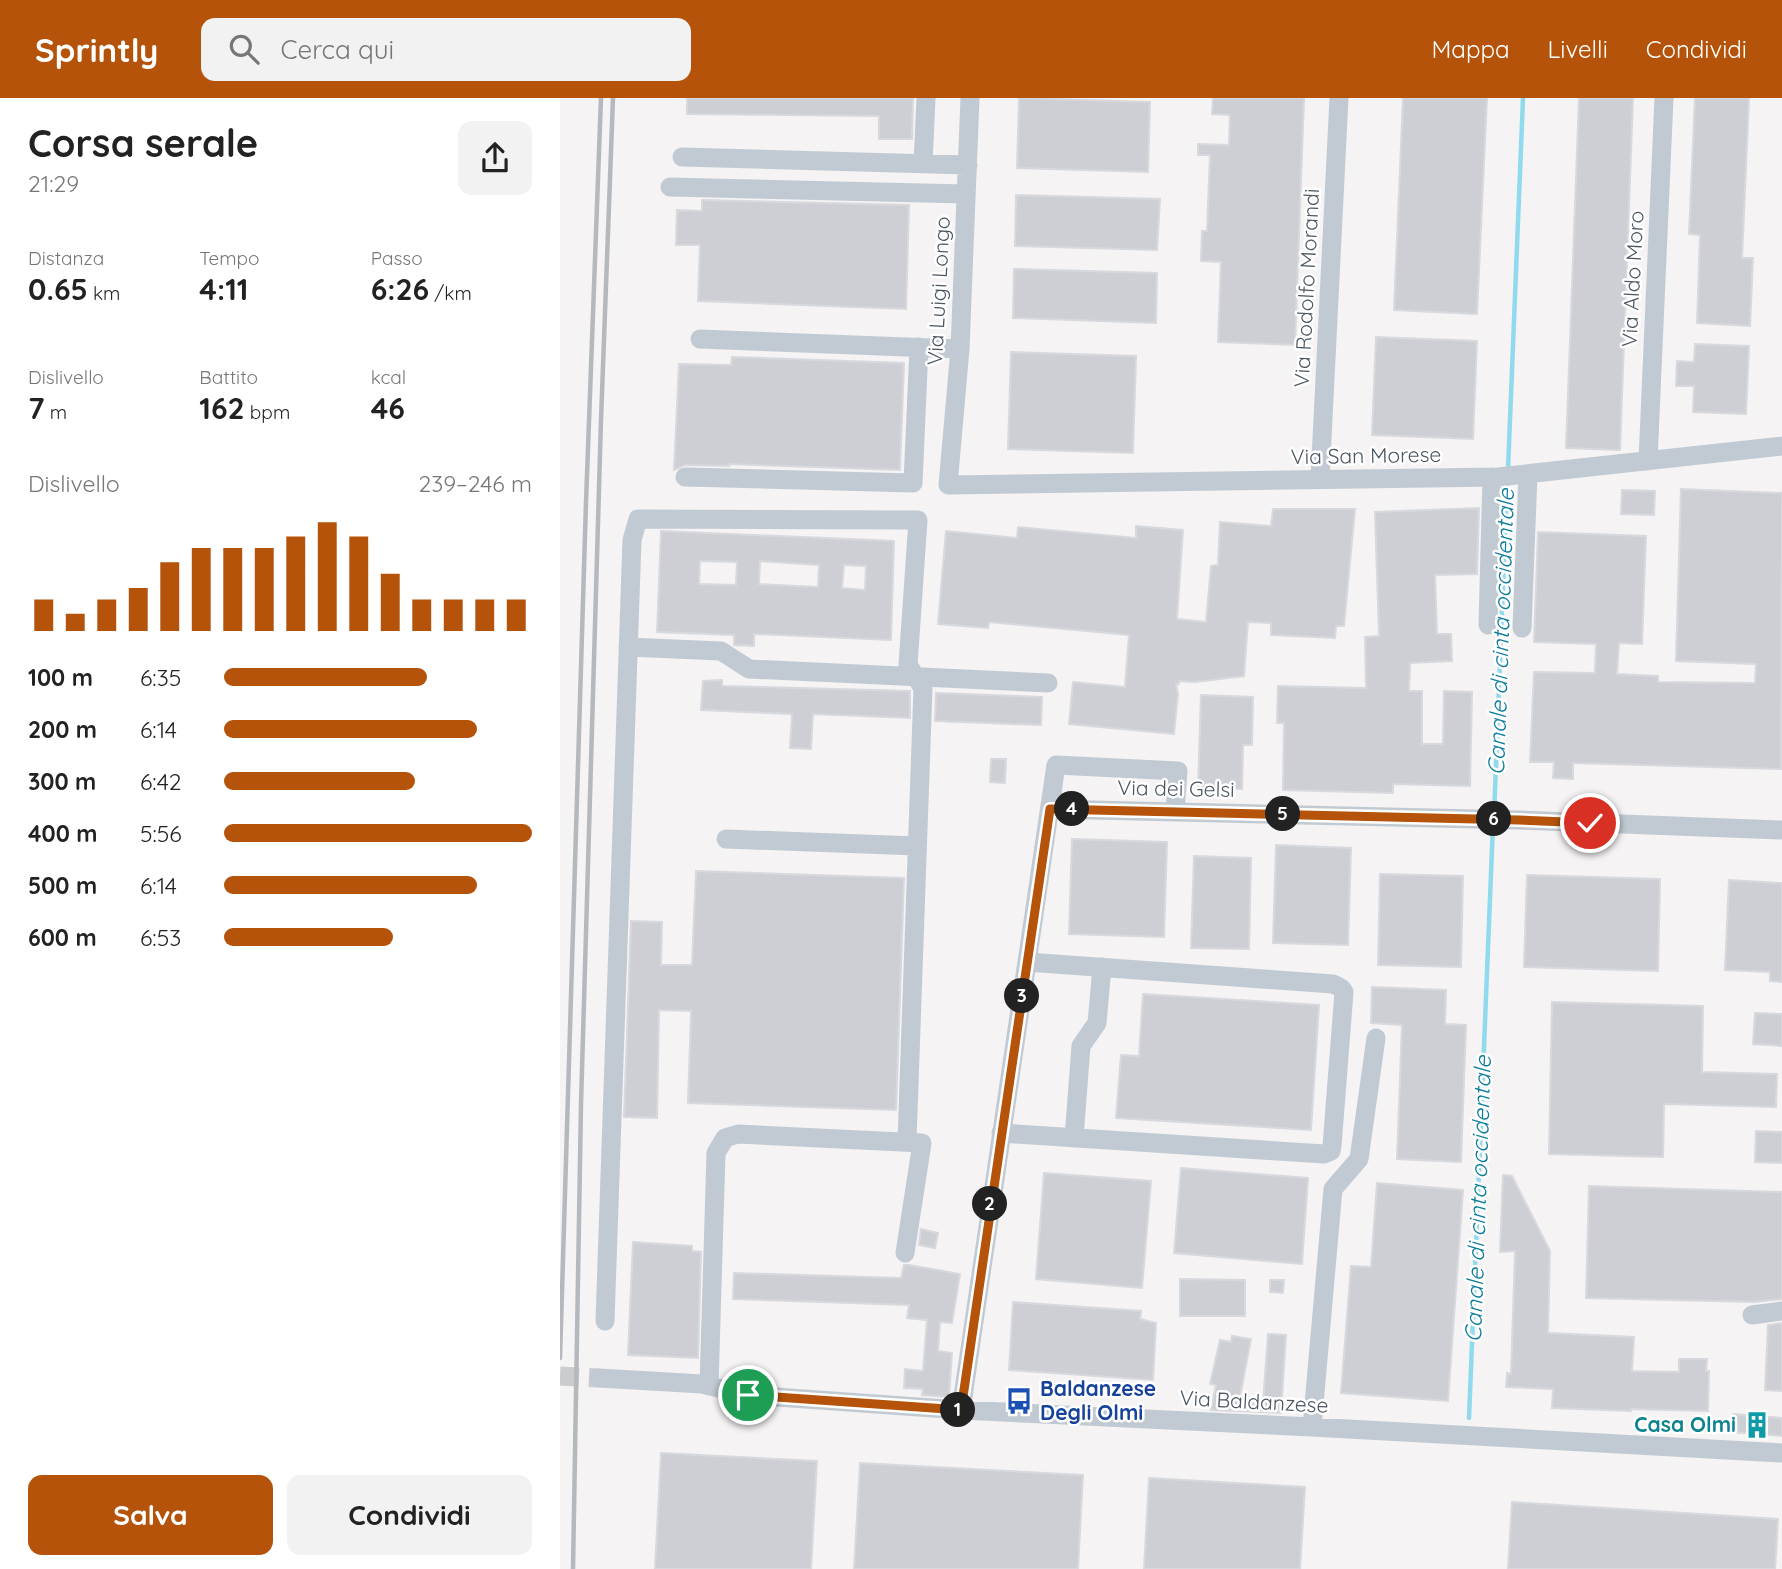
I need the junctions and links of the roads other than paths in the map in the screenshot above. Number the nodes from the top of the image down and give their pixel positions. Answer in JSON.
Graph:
{"nodes":[{"id":1,"x":926,"y":98,"type":"edge"},
{"id":2,"x":970,"y":98,"type":"edge"},
{"id":3,"x":1339,"y":98,"type":"edge"},
{"id":4,"x":1664,"y":98,"type":"edge"},
{"id":5,"x":682,"y":157,"type":"dead end"},
{"id":6,"x":923,"y":164,"type":"junction"},
{"id":7,"x":968,"y":165,"type":"junction"},
{"id":8,"x":670,"y":187,"type":"dead end"},
{"id":9,"x":966,"y":194,"type":"junction"},
{"id":10,"x":700,"y":339,"type":"dead end"},
{"id":11,"x":919,"y":347,"type":"junction"},
{"id":12,"x":960,"y":349,"type":"junction"},
{"id":13,"x":1782,"y":446,"type":"edge"},
{"id":14,"x":1648,"y":461,"type":"junction"},
{"id":15,"x":1526,"y":475,"type":"junction"},
{"id":16,"x":685,"y":477,"type":"dead end"},
{"id":17,"x":1495,"y":477,"type":"junction"},
{"id":18,"x":1320,"y":480,"type":"junction"},
{"id":19,"x":948,"y":485,"type":"joint"},
{"id":20,"x":1488,"y":625,"type":"dead end"},
{"id":21,"x":1522,"y":628,"type":"dead end"},
{"id":22,"x":628,"y":648,"type":"junction"},
{"id":23,"x":915,"y":677,"type":"junction"},
{"id":24,"x":1048,"y":683,"type":"dead end"},
{"id":25,"x":1050,"y":809,"type":"junction"},
{"id":26,"x":1175,"y":811,"type":"junction"},
{"id":27,"x":1782,"y":830,"type":"edge"},
{"id":28,"x":726,"y":839,"type":"dead end"},
{"id":29,"x":917,"y":846,"type":"junction"},
{"id":30,"x":1027,"y":962,"type":"junction"},
{"id":31,"x":1102,"y":967,"type":"junction"},
{"id":32,"x":1376,"y":1038,"type":"dead end"},
{"id":33,"x":1001,"y":1133,"type":"junction"},
{"id":34,"x":1074,"y":1138,"type":"junction"},
{"id":35,"x":907,"y":1141,"type":"junction"},
{"id":36,"x":905,"y":1253,"type":"dead end"},
{"id":37,"x":1782,"y":1311,"type":"edge"},
{"id":38,"x":1752,"y":1315,"type":"dead end"},
{"id":39,"x":606,"y":1321,"type":"dead end"},
{"id":40,"x":599,"y":1378,"type":"tunnel mouth"},
{"id":41,"x":709,"y":1385,"type":"junction"},
{"id":42,"x":961,"y":1410,"type":"junction"},
{"id":43,"x":1311,"y":1427,"type":"junction"},
{"id":44,"x":1782,"y":1453,"type":"edge"}],
"edges":[{"from":1,"to":6,"type":"street"},
{"from":2,"to":7,"type":"street","name":"Via Luigi Longo"},
{"from":3,"to":18,"type":"street","name":"Via Rodolfo Morandi"},
{"from":4,"to":14,"type":"street","name":"Via Aldo Moro"},
{"from":5,"to":6,"type":"street"},
{"from":6,"to":7,"type":"street"},
{"from":7,"to":9,"type":"street","name":"Via Luigi Longo"},
{"from":8,"to":9,"type":"street"},
{"from":9,"to":12,"type":"street","name":"Via Luigi Longo"},
{"from":10,"to":11,"type":"street"},
{"from":11,"to":12,"type":"street"},
{"from":11,"to":16,"type":"street"},
{"from":12,"to":19,"type":"street","name":"Via Luigi Longo"},
{"from":13,"to":14,"type":"street","name":"Via San Morese"},
{"from":14,"to":15,"type":"street","name":"Via San Morese"},
{"from":15,"to":17,"type":"street","name":"Via San Morese"},
{"from":15,"to":21,"type":"street"},
{"from":17,"to":18,"type":"street","name":"Via San Morese"},
{"from":17,"to":20,"type":"street"},
{"from":18,"to":19,"type":"street","name":"Via San Morese"},
{"from":22,"to":23,"type":"street"},
{"from":22,"to":23,"type":"street"},
{"from":22,"to":39,"type":"street"},
{"from":23,"to":24,"type":"street"},
{"from":23,"to":29,"type":"street"},
{"from":25,"to":26,"type":"street","name":"Via dei Gelsi"},
{"from":25,"to":26,"type":"street"},
{"from":25,"to":30,"type":"street"},
{"from":26,"to":27,"type":"street","name":"Via dei Gelsi"},
{"from":28,"to":29,"type":"street"},
{"from":29,"to":35,"type":"street"},
{"from":30,"to":31,"type":"street"},
{"from":30,"to":33,"type":"street"},
{"from":31,"to":34,"type":"street"},
{"from":31,"to":34,"type":"street"},
{"from":32,"to":43,"type":"street"},
{"from":33,"to":34,"type":"street"},
{"from":33,"to":42,"type":"street"},
{"from":35,"to":36,"type":"street"},
{"from":35,"to":41,"type":"street"},
{"from":37,"to":38,"type":"street"},
{"from":40,"to":41,"type":"street","name":"Via Baldanzese"},
{"from":41,"to":42,"type":"street","name":"Via Baldanzese"},
{"from":42,"to":43,"type":"street","name":"Via Baldanzese"},
{"from":43,"to":44,"type":"street","name":"Via Baldanzese"}]}
